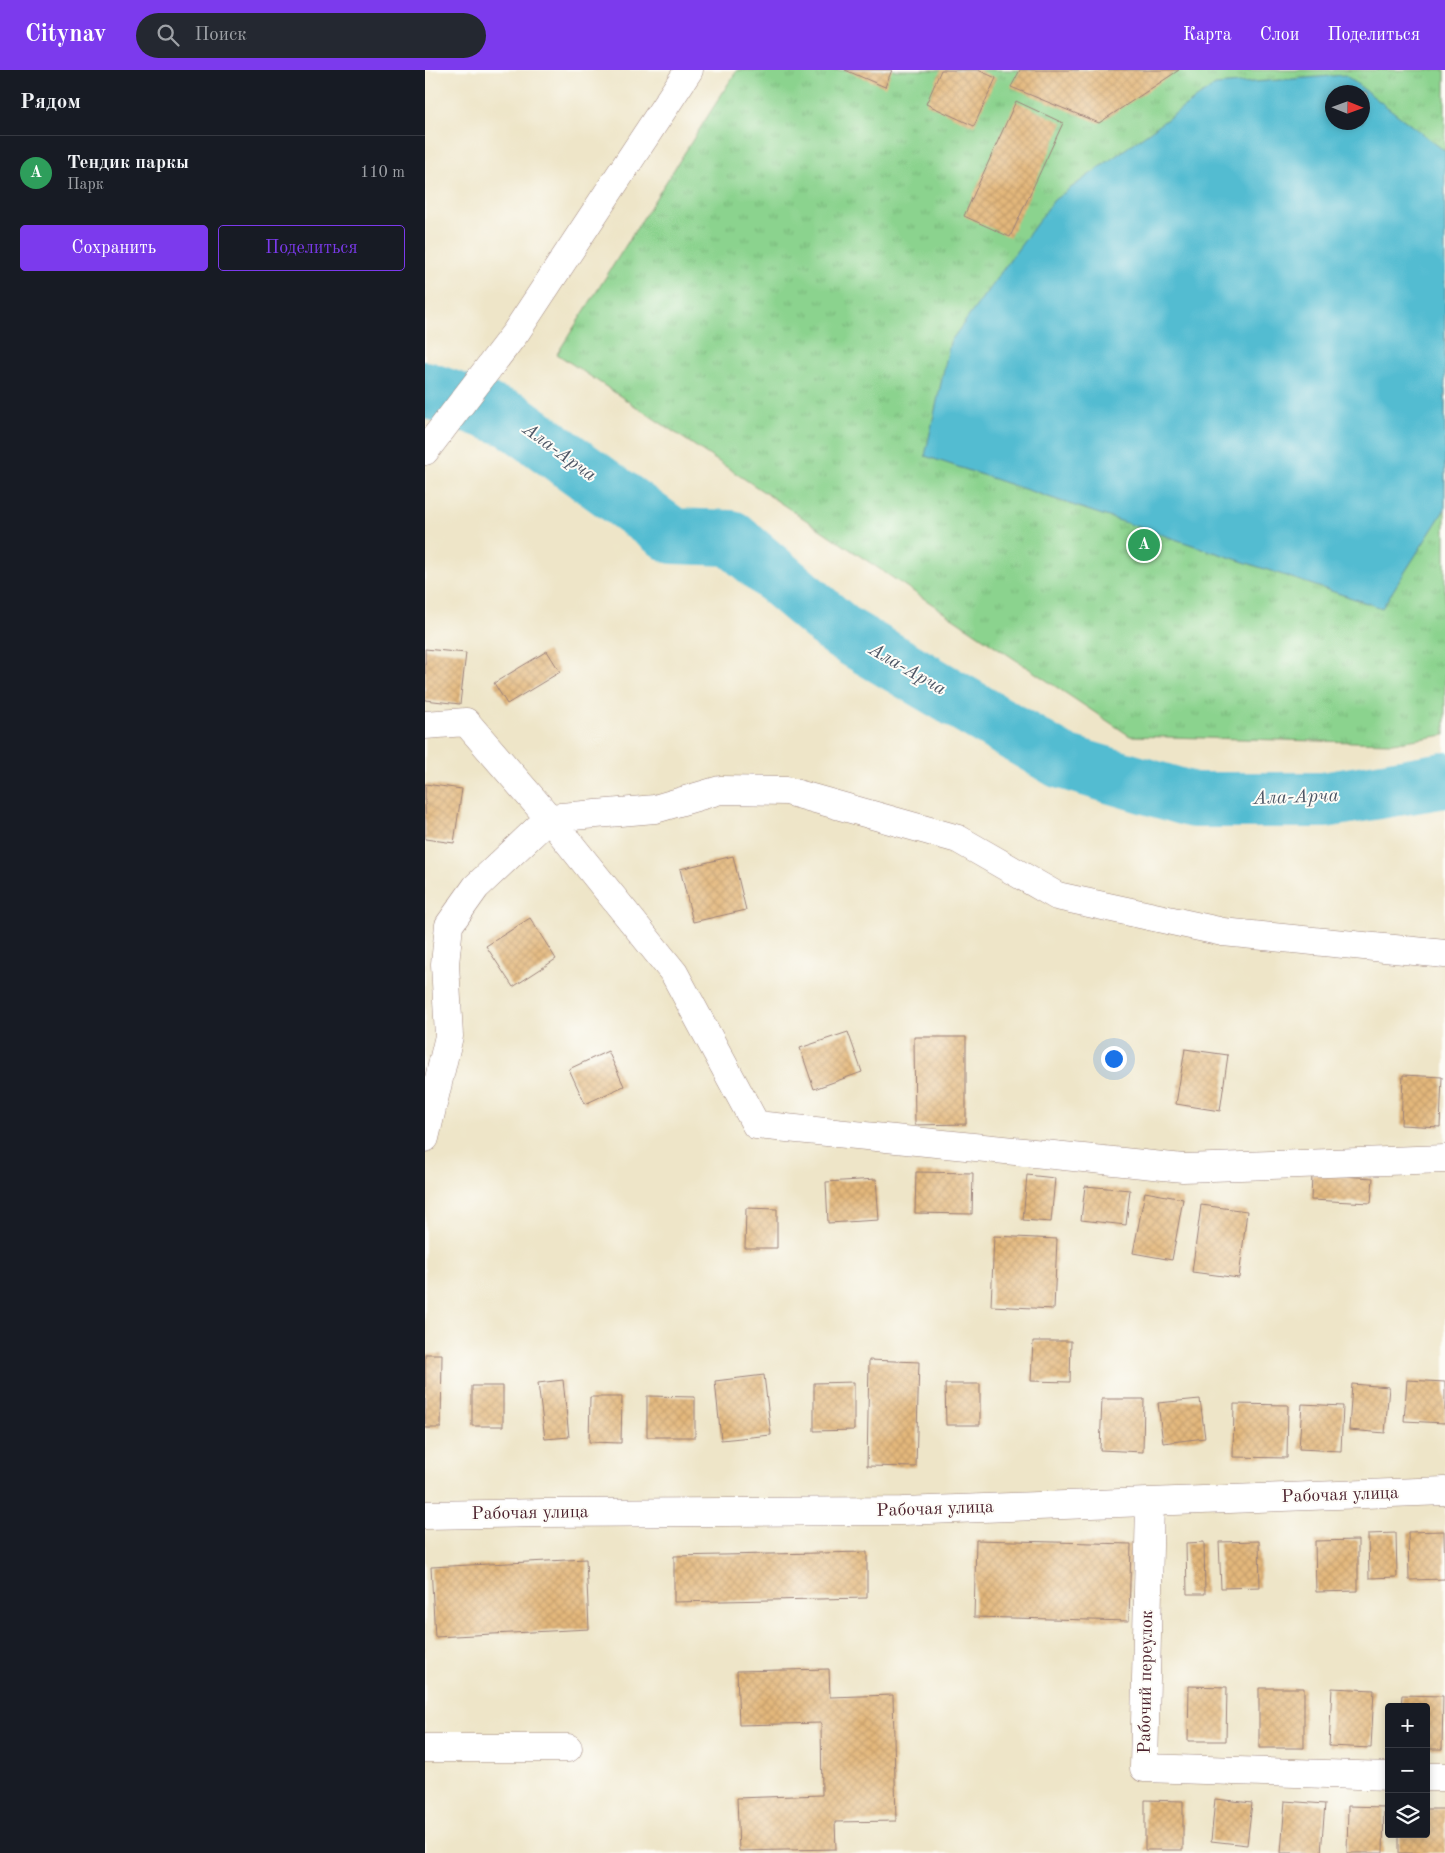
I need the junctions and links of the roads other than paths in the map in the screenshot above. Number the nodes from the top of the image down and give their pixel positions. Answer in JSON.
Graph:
{"nodes":[{"id":1,"x":689,"y":70,"type":"edge"},
{"id":2,"x":425,"y":451,"type":"edge"},
{"id":3,"x":425,"y":725,"type":"edge"},
{"id":4,"x":549,"y":818,"type":"junction"},
{"id":5,"x":1445,"y":954,"type":"edge"},
{"id":6,"x":425,"y":1138,"type":"edge"},
{"id":7,"x":1445,"y":1159,"type":"edge"},
{"id":8,"x":1445,"y":1491,"type":"edge"},
{"id":9,"x":1149,"y":1502,"type":"junction"},
{"id":10,"x":425,"y":1516,"type":"edge"},
{"id":11,"x":425,"y":1748,"type":"edge"},
{"id":12,"x":568,"y":1748,"type":"dead end"},
{"id":13,"x":1385,"y":1776,"type":"edge"},
{"id":14,"x":1430,"y":1777,"type":"edge"},
{"id":15,"x":1445,"y":1778,"type":"edge"}],
"edges":[{"from":1,"to":2,"type":"street"},
{"from":3,"to":4,"type":"street"},
{"from":4,"to":5,"type":"street"},
{"from":4,"to":6,"type":"street"},
{"from":4,"to":7,"type":"street"},
{"from":8,"to":9,"type":"street","name":"Рабочая улица"},
{"from":9,"to":10,"type":"street","name":"Рабочая улица"},
{"from":9,"to":13,"type":"street","name":"Рабочий переулок"},
{"from":11,"to":12,"type":"street"},
{"from":14,"to":15,"type":"street"}]}
